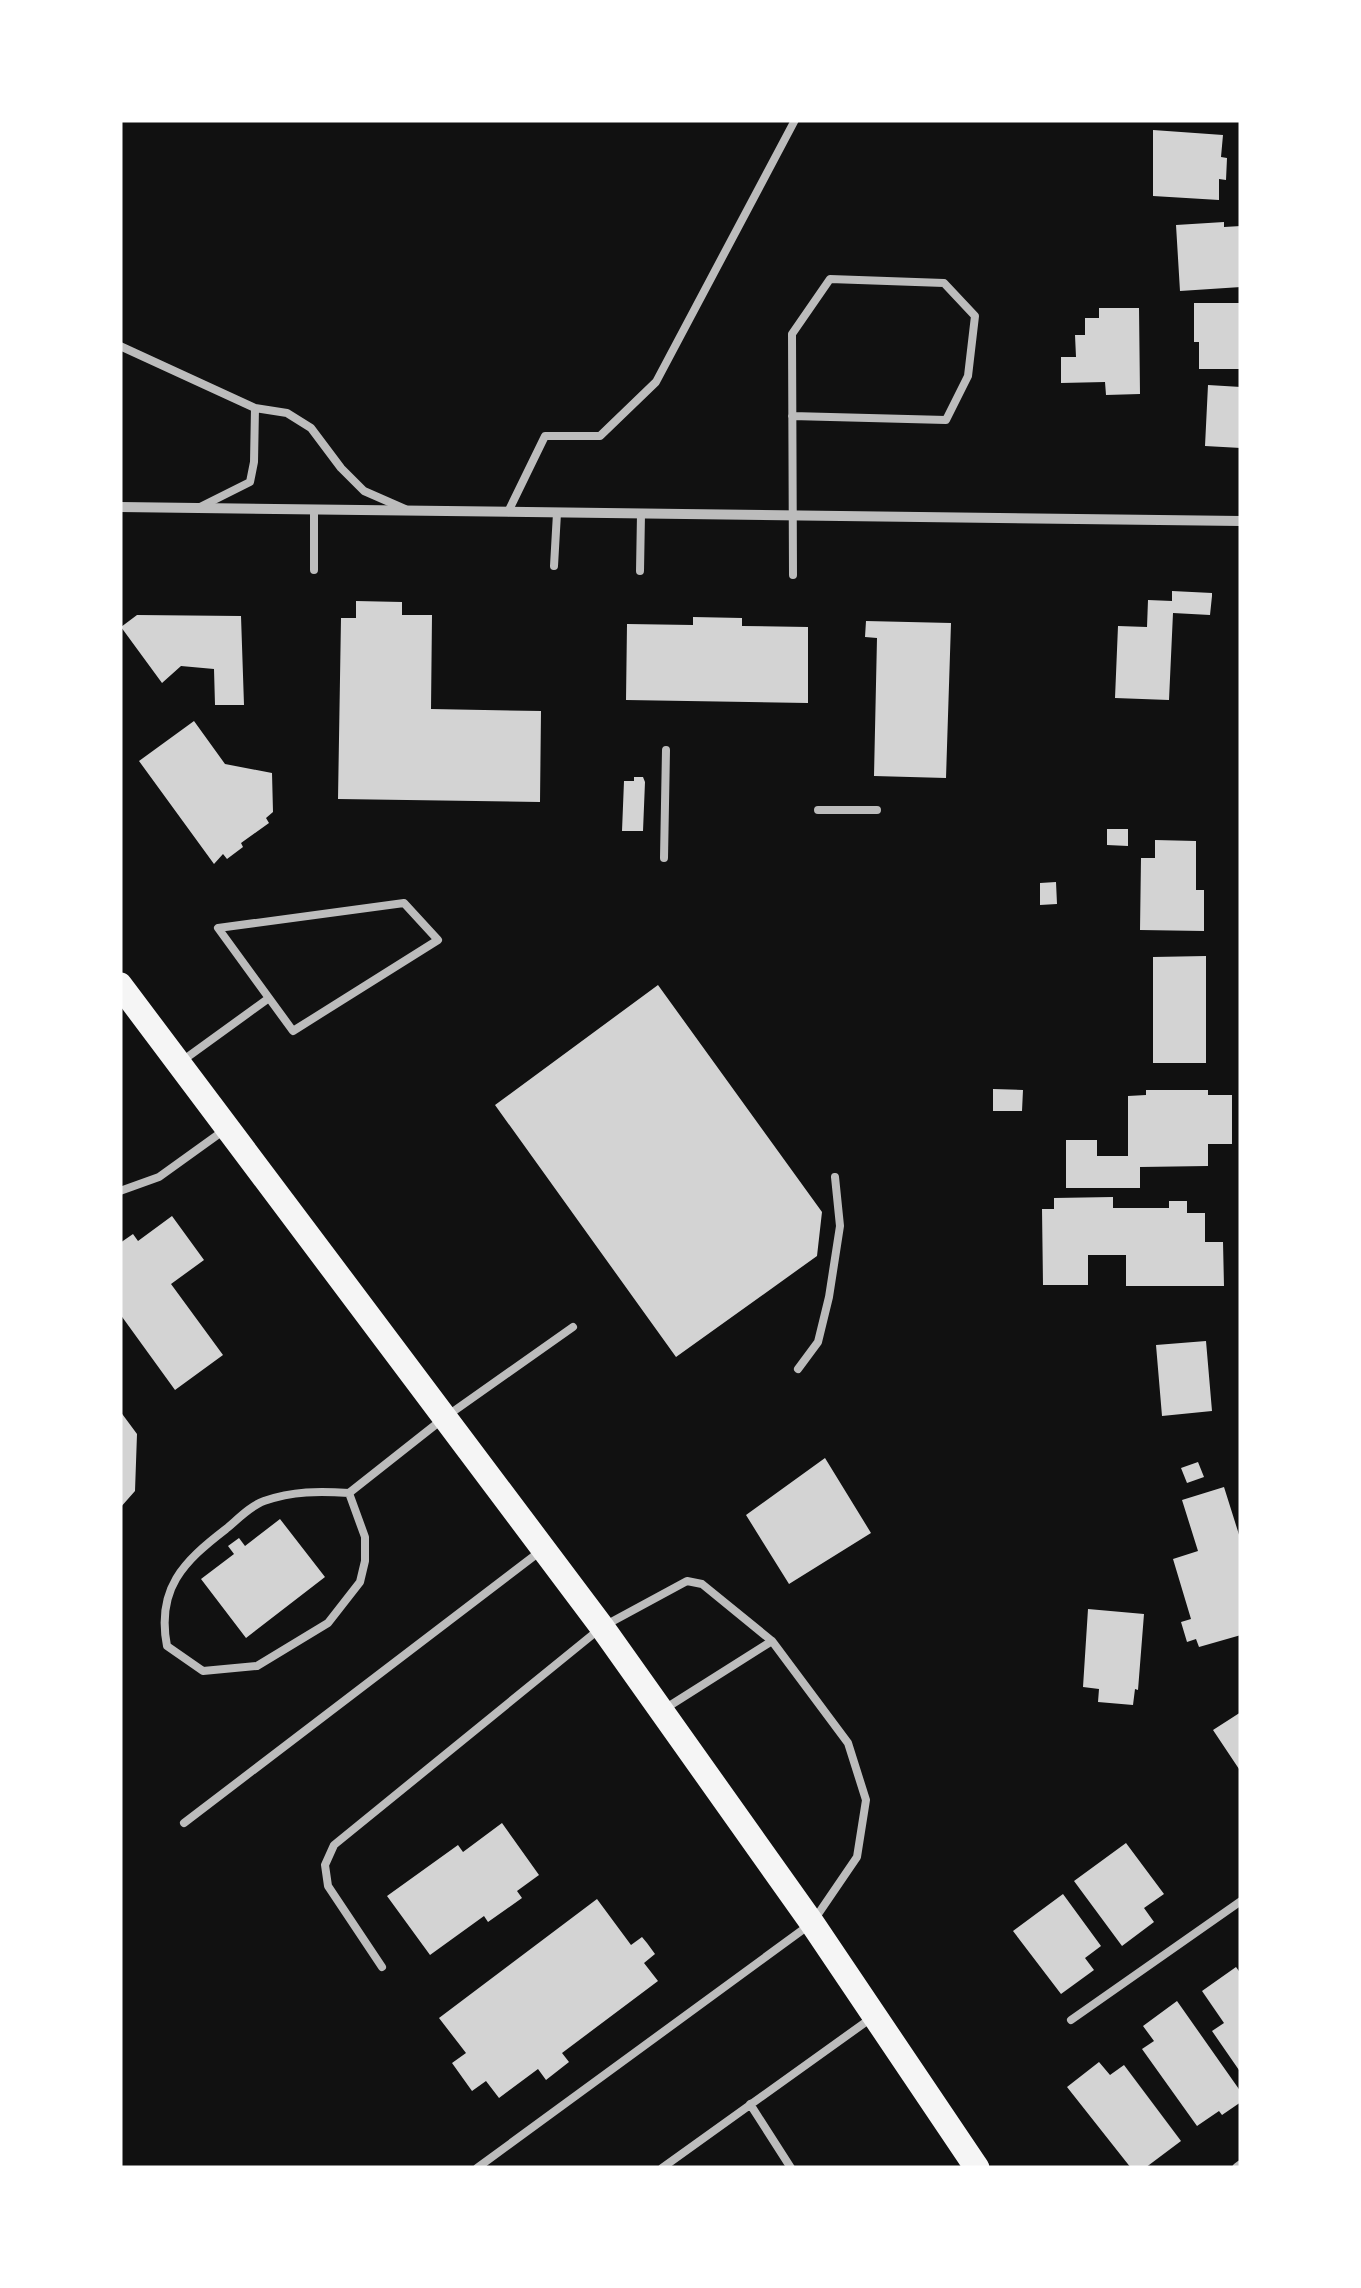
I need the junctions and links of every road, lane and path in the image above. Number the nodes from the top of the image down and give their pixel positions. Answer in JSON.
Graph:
{"nodes":[{"id":1,"x":796,"y":120,"type":"edge"},
{"id":2,"x":120,"y":346,"type":"edge"},
{"id":3,"x":255,"y":408,"type":"junction"},
{"id":4,"x":792,"y":416,"type":"junction"},
{"id":5,"x":120,"y":507,"type":"edge"},
{"id":6,"x":194,"y":508,"type":"junction"},
{"id":7,"x":314,"y":510,"type":"junction"},
{"id":8,"x":409,"y":511,"type":"junction"},
{"id":9,"x":508,"y":512,"type":"junction"},
{"id":10,"x":557,"y":513,"type":"junction"},
{"id":11,"x":641,"y":514,"type":"junction"},
{"id":12,"x":795,"y":516,"type":"junction"},
{"id":13,"x":1241,"y":521,"type":"edge"},
{"id":14,"x":554,"y":566,"type":"dead end"},
{"id":15,"x":314,"y":570,"type":"dead end"},
{"id":16,"x":640,"y":571,"type":"dead end"},
{"id":17,"x":793,"y":576,"type":"dead end"},
{"id":18,"x":666,"y":750,"type":"dead end"},
{"id":19,"x":818,"y":810,"type":"dead end"},
{"id":20,"x":877,"y":810,"type":"dead end"},
{"id":21,"x":664,"y":858,"type":"dead end"},
{"id":22,"x":120,"y":986,"type":"edge"},
{"id":23,"x":269,"y":998,"type":"junction"},
{"id":24,"x":178,"y":1063,"type":"junction"},
{"id":25,"x":227,"y":1128,"type":"junction"},
{"id":26,"x":834,"y":1177,"type":"dead end"},
{"id":27,"x":120,"y":1191,"type":"edge"},
{"id":28,"x":574,"y":1327,"type":"dead end"},
{"id":29,"x":798,"y":1368,"type":"dead end"},
{"id":30,"x":444,"y":1418,"type":"junction"},
{"id":31,"x":349,"y":1493,"type":"junction"},
{"id":32,"x":542,"y":1550,"type":"junction"},
{"id":33,"x":602,"y":1627,"type":"junction"},
{"id":34,"x":772,"y":1640,"type":"junction"},
{"id":35,"x":661,"y":1711,"type":"junction"},
{"id":36,"x":184,"y":1823,"type":"dead end"},
{"id":37,"x":1241,"y":1901,"type":"edge"},
{"id":38,"x":812,"y":1923,"type":"junction"},
{"id":39,"x":382,"y":1967,"type":"dead end"},
{"id":40,"x":873,"y":2016,"type":"junction"},
{"id":41,"x":1071,"y":2020,"type":"dead end"},
{"id":42,"x":750,"y":2104,"type":"junction"},
{"id":43,"x":477,"y":2168,"type":"edge"},
{"id":44,"x":662,"y":2168,"type":"edge"},
{"id":45,"x":791,"y":2168,"type":"edge"},
{"id":46,"x":978,"y":2168,"type":"edge"}],
"edges":[{"from":1,"to":9,"type":"lane"},
{"from":2,"to":3,"type":"lane"},
{"from":3,"to":6,"type":"lane"},
{"from":3,"to":8,"type":"lane"},
{"from":4,"to":4,"type":"lane"},
{"from":4,"to":12,"type":"lane"},
{"from":5,"to":6,"type":"street"},
{"from":6,"to":7,"type":"street"},
{"from":7,"to":8,"type":"street"},
{"from":7,"to":15,"type":"lane"},
{"from":8,"to":9,"type":"street"},
{"from":9,"to":10,"type":"street"},
{"from":10,"to":11,"type":"street"},
{"from":10,"to":14,"type":"lane"},
{"from":11,"to":12,"type":"street"},
{"from":11,"to":16,"type":"lane"},
{"from":12,"to":13,"type":"street"},
{"from":12,"to":17,"type":"lane"},
{"from":18,"to":21,"type":"lane"},
{"from":19,"to":20,"type":"lane"},
{"from":22,"to":24,"type":"highway"},
{"from":23,"to":23,"type":"lane"},
{"from":23,"to":24,"type":"lane"},
{"from":24,"to":25,"type":"highway"},
{"from":25,"to":27,"type":"lane"},
{"from":25,"to":30,"type":"highway"},
{"from":26,"to":29,"type":"lane"},
{"from":28,"to":30,"type":"lane"},
{"from":30,"to":31,"type":"lane"},
{"from":30,"to":32,"type":"highway"},
{"from":31,"to":31,"type":"lane"},
{"from":32,"to":33,"type":"highway"},
{"from":32,"to":36,"type":"lane"},
{"from":33,"to":34,"type":"lane"},
{"from":33,"to":35,"type":"highway"},
{"from":33,"to":39,"type":"lane"},
{"from":34,"to":35,"type":"lane"},
{"from":34,"to":38,"type":"lane"},
{"from":35,"to":38,"type":"highway"},
{"from":37,"to":41,"type":"lane"},
{"from":38,"to":40,"type":"highway"},
{"from":38,"to":43,"type":"lane"},
{"from":40,"to":42,"type":"lane"},
{"from":40,"to":46,"type":"highway"},
{"from":42,"to":44,"type":"lane"},
{"from":42,"to":45,"type":"lane"}]}
